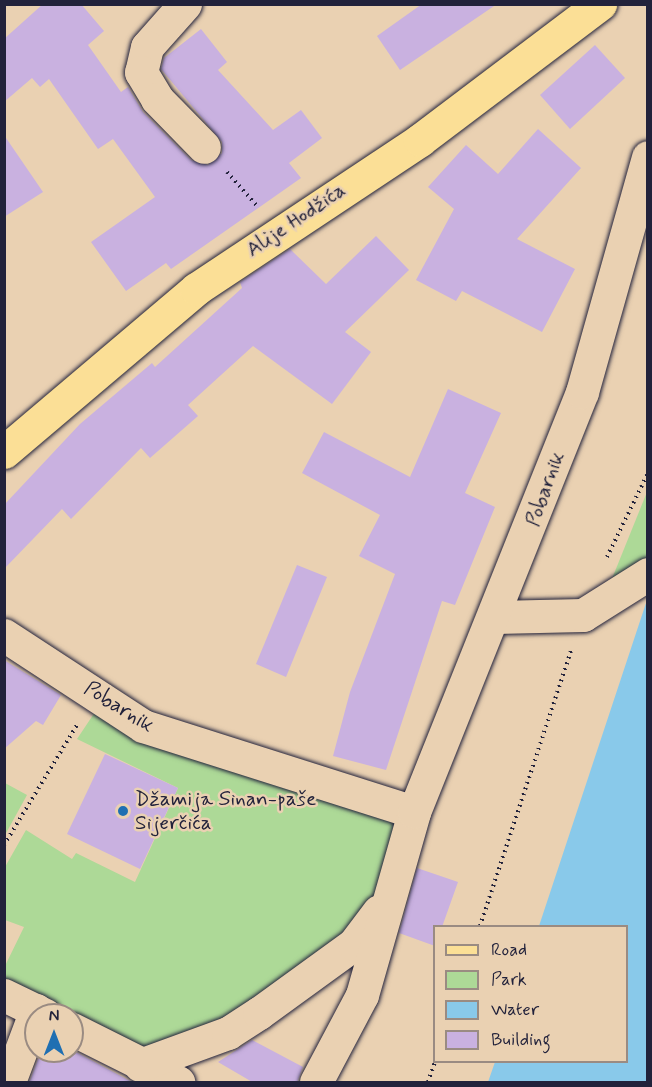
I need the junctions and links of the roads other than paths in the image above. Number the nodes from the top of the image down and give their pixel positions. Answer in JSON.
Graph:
{"nodes":[{"id":1,"x":185,"y":4,"type":"edge"},
{"id":2,"x":600,"y":4,"type":"edge"},
{"id":3,"x":204,"y":147,"type":"road end"},
{"id":4,"x":648,"y":157,"type":"edge"},
{"id":5,"x":4,"y":452,"type":"edge"},
{"id":6,"x":648,"y":574,"type":"edge"},
{"id":7,"x":495,"y":617,"type":"junction"},
{"id":8,"x":4,"y":636,"type":"edge"},
{"id":9,"x":414,"y":812,"type":"junction"},
{"id":10,"x":385,"y":903,"type":"junction"},
{"id":11,"x":4,"y":995,"type":"edge"},
{"id":12,"x":24,"y":1004,"type":"edge"},
{"id":13,"x":84,"y":1035,"type":"edge"},
{"id":14,"x":24,"y":1049,"type":"edge"},
{"id":15,"x":140,"y":1065,"type":"junction"},
{"id":16,"x":9,"y":1083,"type":"edge"},
{"id":17,"x":178,"y":1083,"type":"edge"},
{"id":18,"x":316,"y":1083,"type":"edge"}],
"edges":[{"from":1,"to":3,"type":"street"},
{"from":2,"to":5,"type":"main road","name":"Alije Hodžića"},
{"from":4,"to":7,"type":"street","name":"Pobarnik"},
{"from":6,"to":7,"type":"street"},
{"from":7,"to":9,"type":"street","name":"Pobarnik"},
{"from":8,"to":9,"type":"street","name":"Pobarnik"},
{"from":9,"to":10,"type":"street","name":"Pobarnik"},
{"from":10,"to":15,"type":"street","name":"Pobarnik"},
{"from":10,"to":18,"type":"street","name":"Pobarnik"},
{"from":11,"to":12,"type":"street"},
{"from":13,"to":15,"type":"street"},
{"from":14,"to":16,"type":"street"},
{"from":15,"to":17,"type":"street"}]}
